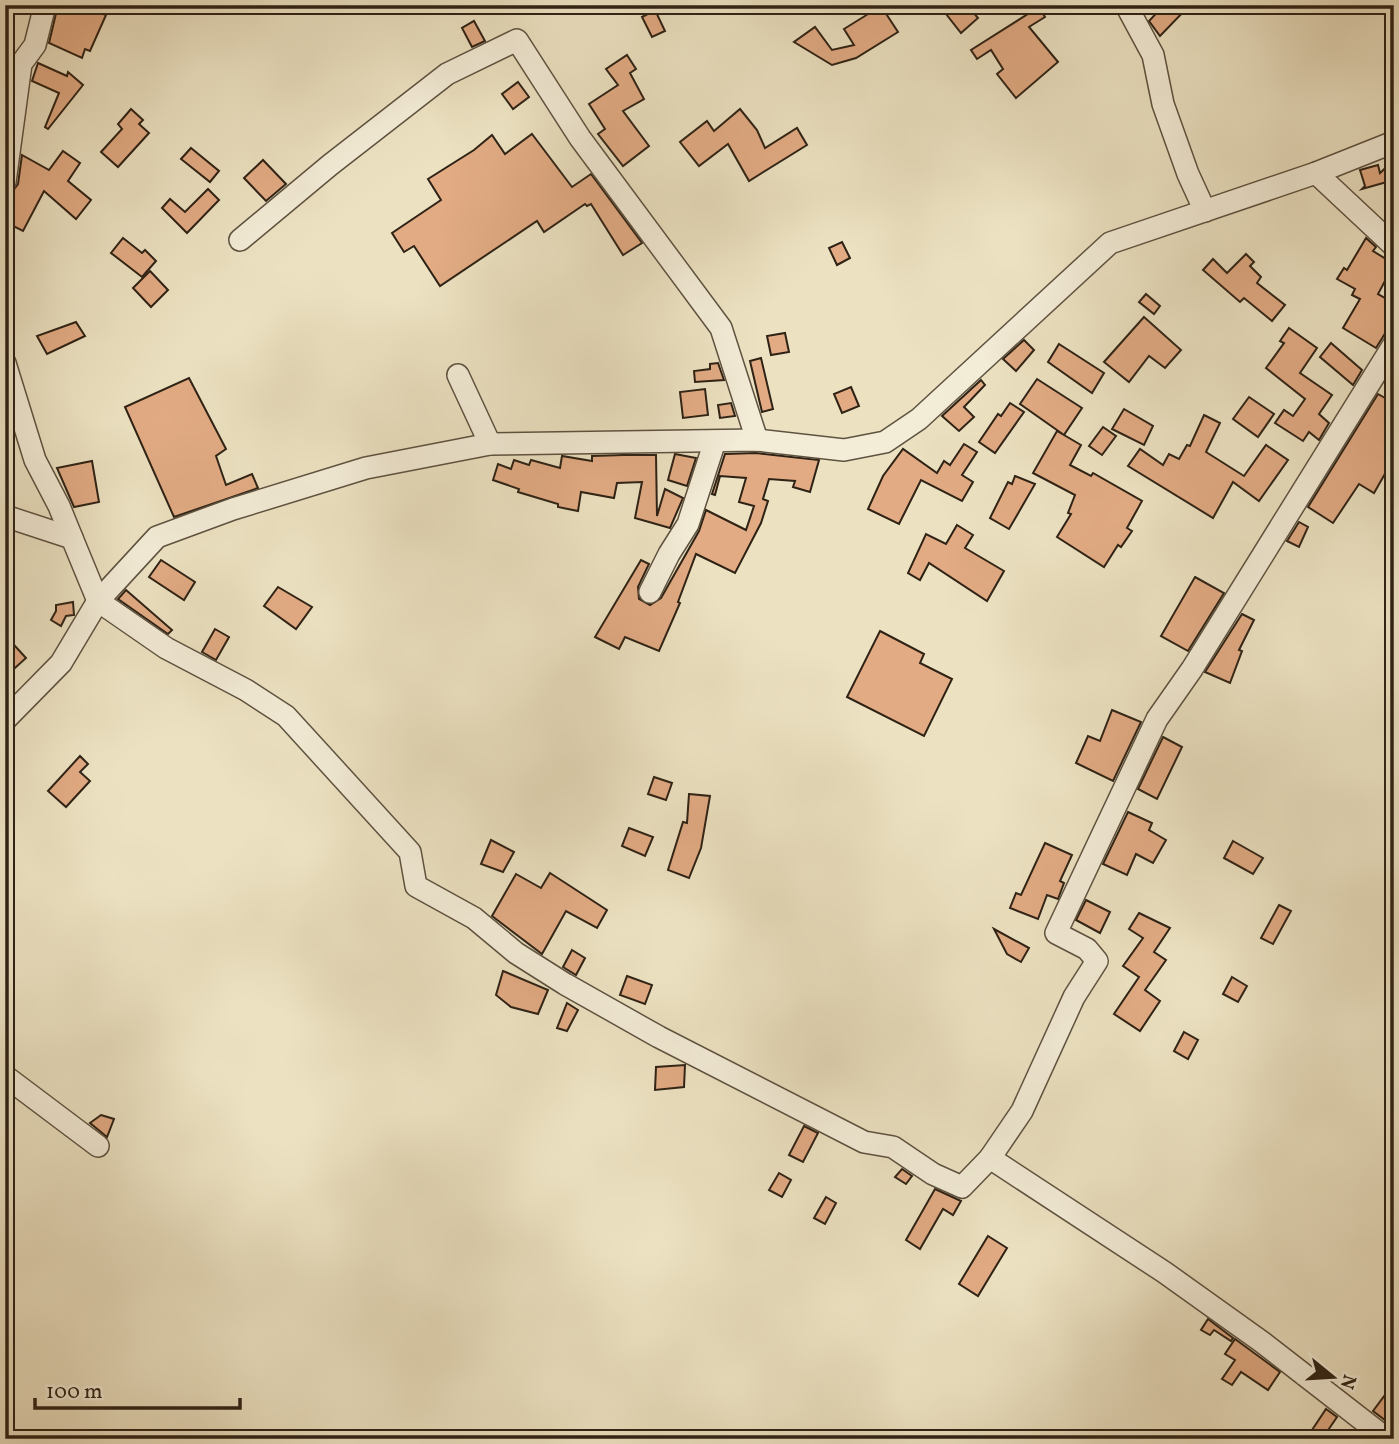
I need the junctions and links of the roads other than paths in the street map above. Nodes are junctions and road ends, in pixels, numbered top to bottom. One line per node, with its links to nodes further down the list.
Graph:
1 (45, 5): 3 (street)
2 (1126, 5): 7 (street)
3 (10, 102): 6 (street)
4 (1394, 142): 5 (street)
5 (1316, 173): 7 (street); 9 (street)
6 (5, 182)
7 (1205, 211): 13 (street)
8 (240, 240): 13 (street)
9 (1394, 246)
10 (1394, 344): 23 (street)
11 (5, 363): 17 (street)
12 (458, 375): 15 (street)
13 (757, 440): 14 (street)
14 (715, 441): 15 (street); 18 (street)
15 (490, 444): 19 (street)
16 (5, 516): 17 (street)
17 (72, 538): 19 (street)
18 (650, 592)
19 (98, 601): 20 (street); 23 (street)
20 (5, 720)
21 (5, 1076): 22 (street)
22 (98, 1146)
23 (990, 1158): 24 (street)
24 (1387, 1439)

